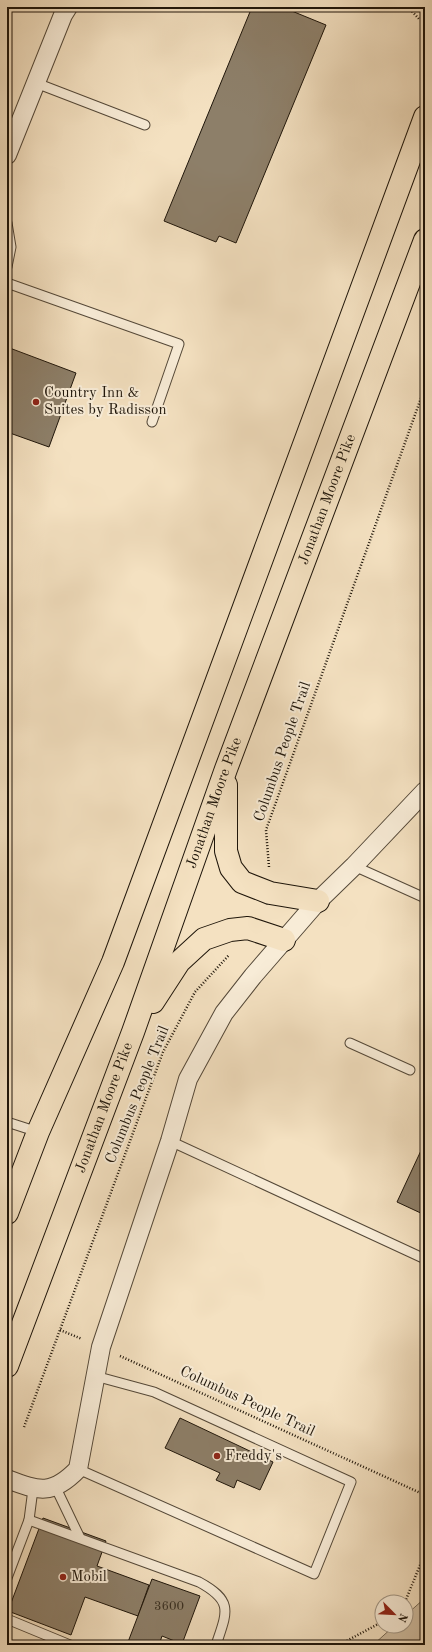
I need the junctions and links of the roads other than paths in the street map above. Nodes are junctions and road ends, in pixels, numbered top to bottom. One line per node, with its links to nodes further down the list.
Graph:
1 (63, 10): 2 (street)
2 (36, 83): 4 (lane); 5 (street)
3 (425, 118): 21 (highway)
4 (145, 125)
5 (7, 154)
6 (7, 223): 8 (lane)
7 (425, 240): 11 (highway, Jonathan Moore Pike)
8 (7, 267)
9 (7, 283): 10 (lane)
10 (152, 422)
11 (226, 769): 15 (highway); 17 (highway, Jonathan Moore Pike)
12 (425, 791): 13 (street)
13 (354, 866): 14 (lane); 15 (street)
14 (425, 898)
15 (318, 900): 16 (street)
16 (284, 940): 17 (highway); 22 (street)
17 (133, 1032): 25 (highway, Jonathan Moore Pike)
18 (350, 1043): 19 (lane)
19 (410, 1070)
20 (7, 1122): 21 (lane)
21 (38, 1132): 23 (highway)
22 (170, 1141): 24 (lane); 26 (street)
23 (7, 1213)
24 (425, 1259)
25 (7, 1366)
26 (95, 1376): 27 (street); 27 (lane)
27 (78, 1469): 29 (street)
28 (7, 1479): 30 (street)
29 (55, 1486): 30 (street); 32 (lane)
30 (33, 1489): 31 (lane)
31 (29, 1520): 32 (lane); 33 (lane)
32 (80, 1538): 36 (lane)
33 (7, 1578)
34 (7, 1619): 35 (lane)
35 (70, 1645)
36 (216, 1645)

